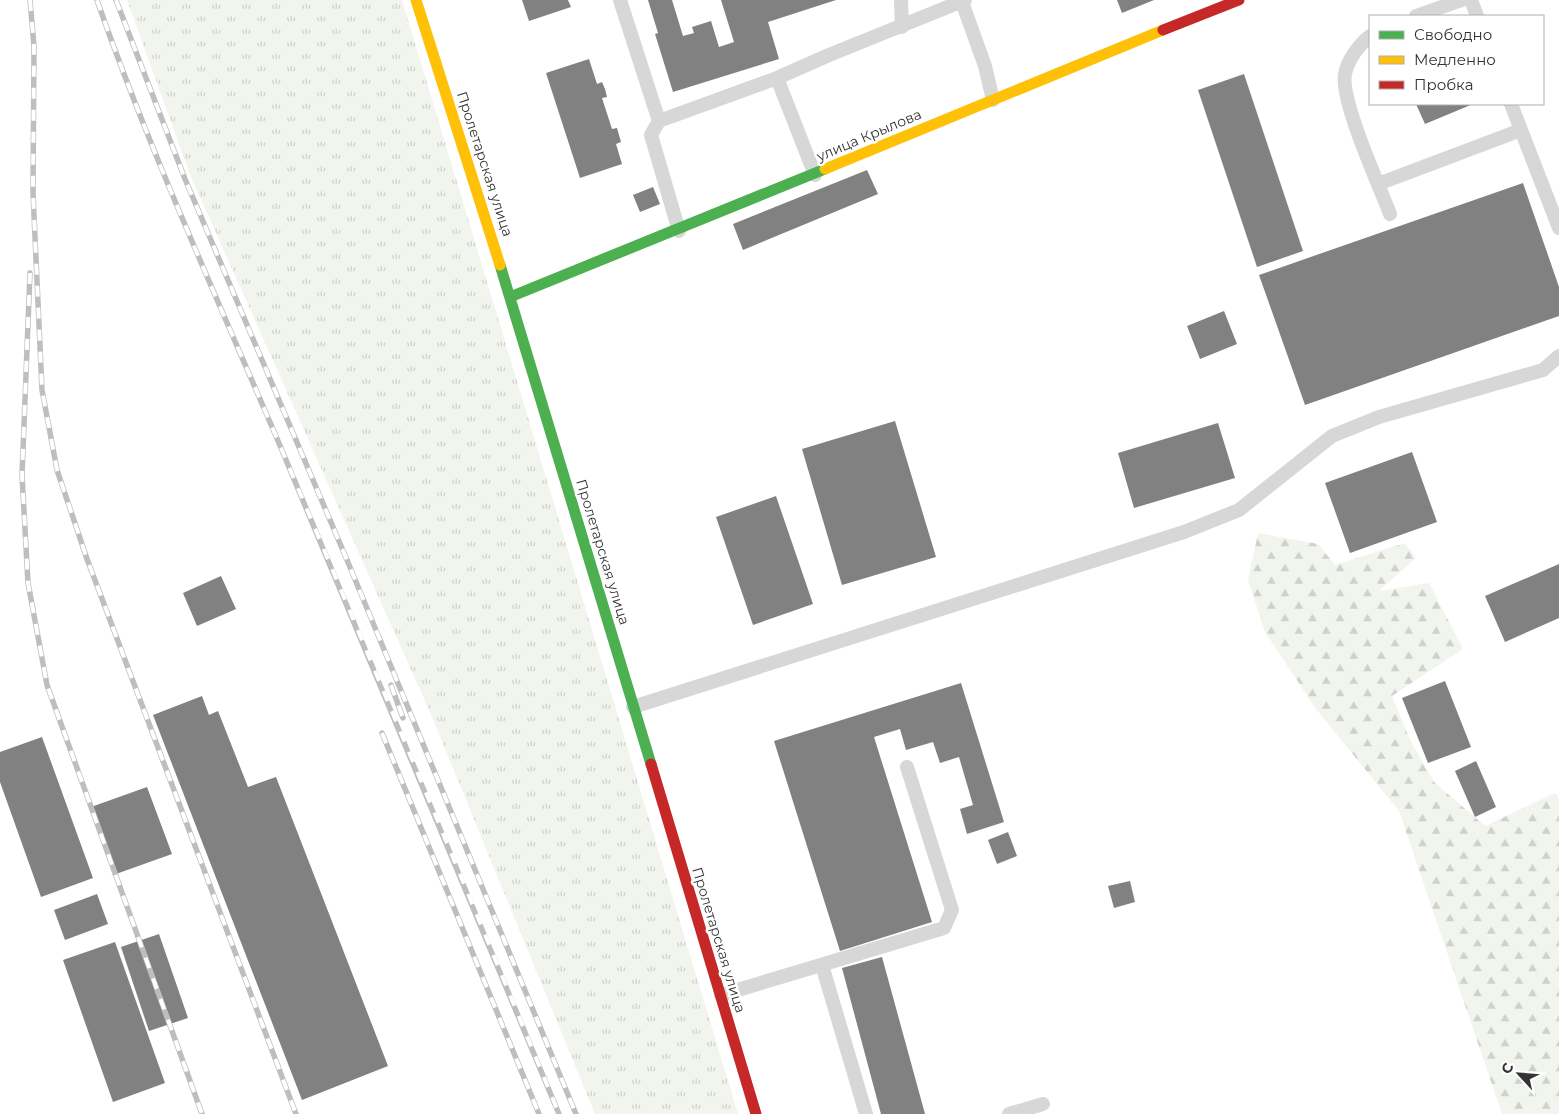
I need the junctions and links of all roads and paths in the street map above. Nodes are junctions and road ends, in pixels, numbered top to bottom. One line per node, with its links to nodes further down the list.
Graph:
1 (416, 0): 22 (street, Пролетарская улица)
2 (620, 0): 15 (lane)
3 (901, 0): 10 (lane)
4 (1240, 0): 13 (street, улица Крылова)
5 (1462, 0): 8 (lane)
6 (1471, 0): 9 (lane)
7 (964, 1): 10 (lane); 13 (lane)
8 (1419, 15)
9 (1477, 15)
10 (902, 27): 12 (lane)
11 (1369, 37): 18 (lane)
12 (777, 78): 15 (lane); 17 (lane)
13 (993, 100): 17 (street, улица Крылова)
14 (1511, 105): 16 (lane)
15 (659, 121): 21 (lane)
16 (1521, 130): 18 (lane); 20 (lane)
17 (815, 174): 21 (street, улица Крылова)
18 (1378, 184): 19 (lane)
19 (1390, 214)
20 (1559, 228)
21 (679, 231): 22 (street, улица Крылова)
22 (510, 297): 24 (street, Пролетарская улица)
23 (1559, 356): 24 (lane)
24 (633, 708): 27 (street, Пролетарская улица)
25 (907, 767): 26 (lane)
26 (822, 965): 27 (lane); 30 (lane)
27 (721, 995): 29 (street, Пролетарская улица)
28 (1043, 1104): 31 (lane)
29 (756, 1114)
30 (866, 1114)
31 (1009, 1114)

